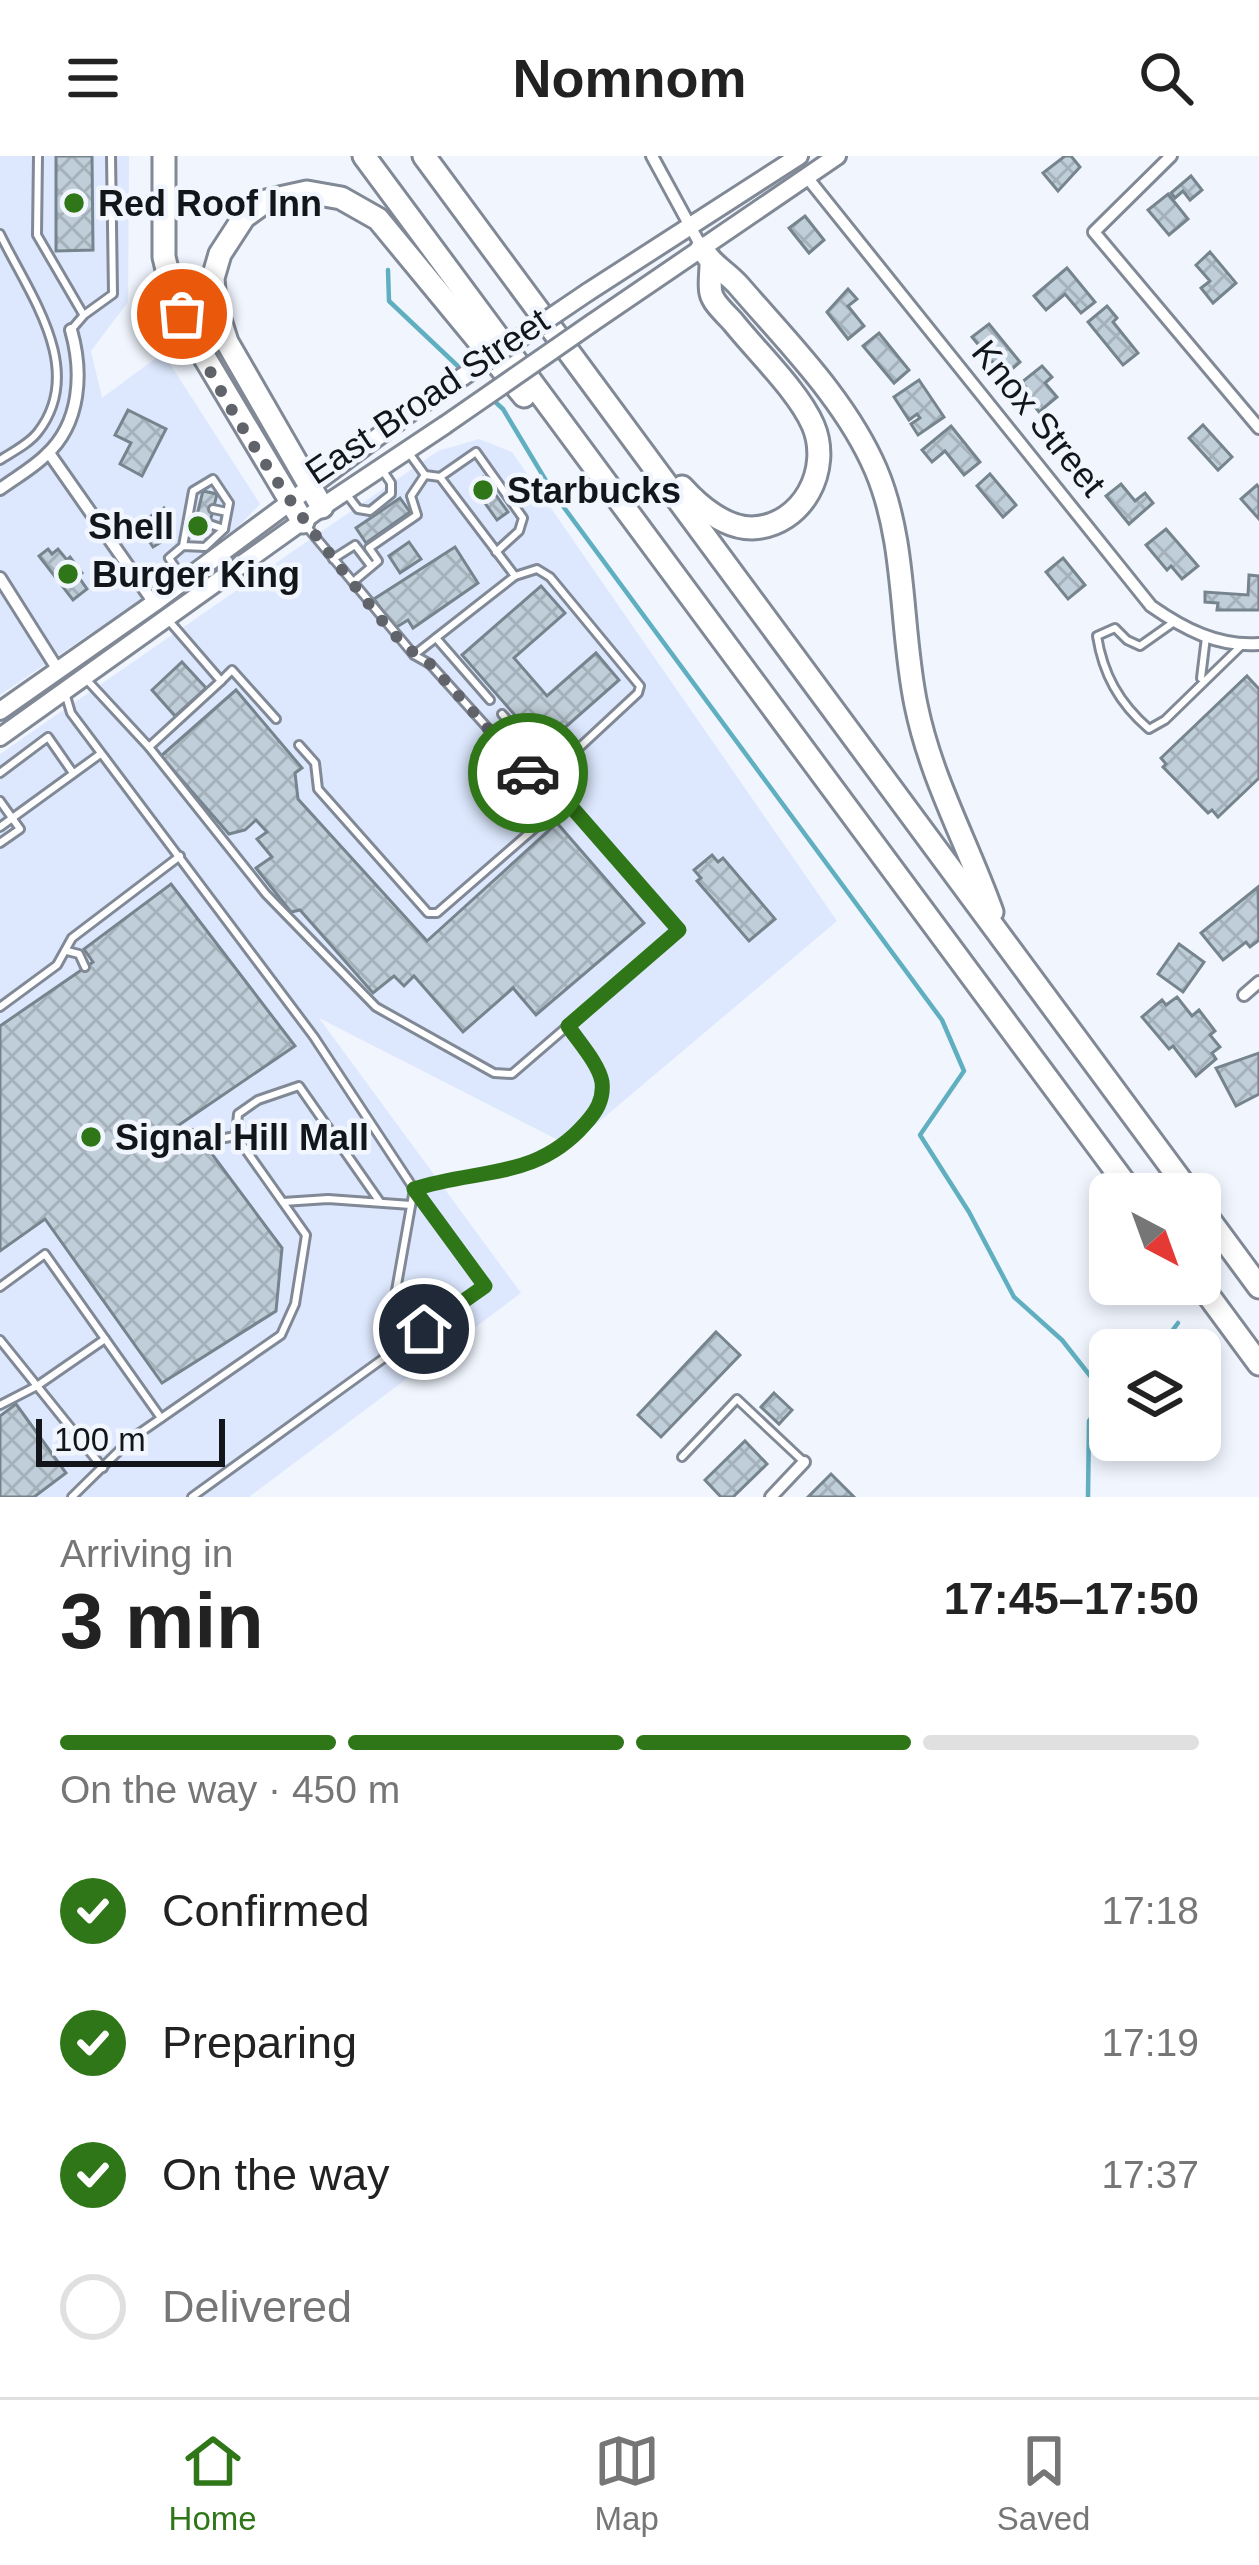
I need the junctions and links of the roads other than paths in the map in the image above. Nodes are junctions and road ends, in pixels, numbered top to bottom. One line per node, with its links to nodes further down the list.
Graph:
1 (38, 156): 15 (lane)
2 (111, 156): 15 (lane)
3 (164, 156): 30 (highway)
4 (364, 156): 41 (highway)
5 (424, 156): 14 (highway)
6 (652, 156): 11 (street)
7 (800, 156): 11 (main road, East Broad Street)
8 (837, 156): 10 (main road, East Broad Street)
9 (1171, 156): 17 (street)
10 (806, 176): 13 (main road, East Broad Street); 44 (street, Knox Street)
11 (688, 226): 13 (street); 27 (main road, East Broad Street, bridge)
12 (0, 234): 18 (lane)
13 (706, 256): 14 (highway); 19 (main road, East Broad Street, bridge); 73 (highway)
14 (512, 275): 73 (highway)
15 (84, 315): 16 (lane)
16 (71, 330): 20 (street)
17 (1259, 428)
18 (38, 434): 20 (lane); 21 (lane)
19 (407, 450): 22 (main road, East Broad Street); 23 (lane)
20 (51, 451): 25 (street); 42 (street)
21 (0, 460)
22 (381, 468): 26 (main road, East Broad Street); 26 (lane)
23 (424, 475): 24 (lane); 36 (lane)
24 (440, 477): 34 (lane); 34 (lane)
25 (0, 489)
26 (345, 492): 27 (main road, East Broad Street)
27 (316, 498): 30 (main road, East Broad Street); 41 (highway)
28 (213, 509): 29 (lane)
29 (227, 512): 32 (lane); 33 (lane)
30 (296, 513): 35 (lane); 39 (main road, East Broad Street); 43 (main road, East Broad Street)
31 (209, 524): 32 (lane)
32 (224, 529): 33 (lane)
33 (183, 546): 39 (lane)
34 (496, 552): 37 (lane)
35 (333, 559): 36 (lane); 40 (lane)
36 (371, 566): 40 (lane)
37 (515, 576): 46 (lane); 63 (lane)
38 (0, 578): 50 (street)
39 (184, 581): 42 (main road, East Broad Street)
40 (352, 582): 49 (lane)
41 (686, 590): 82 (highway)
42 (154, 603): 50 (main road, East Broad Street)
43 (168, 619): 51 (main road, East Broad Street); 52 (lane)
44 (1174, 622): 45 (street, Knox Street); 53 (lane)
45 (1206, 637): 47 (street, Knox Street); 53 (lane)
46 (436, 638): 49 (lane); 55 (lane)
47 (1243, 644): 48 (street, Knox Street); 53 (lane)
48 (1259, 644)
49 (414, 655): 66 (lane)
50 (58, 670): 54 (main road); 56 (main road, East Broad Street)
51 (85, 678): 54 (main road, East Broad Street); 61 (lane)
52 (221, 681): 58 (lane); 61 (lane)
53 (1201, 681)
54 (65, 692): 59 (main road, East Broad Street); 62 (lane)
55 (490, 700)
56 (0, 711)
57 (502, 714): 63 (lane)
58 (276, 719)
59 (0, 737)
60 (299, 745): 68 (lane)
61 (149, 747): 79 (lane)
62 (100, 754): 65 (lane); 72 (lane)
63 (553, 772): 66 (lane)
64 (0, 773): 65 (lane)
65 (73, 773): 69 (lane)
66 (539, 785): 68 (lane)
67 (0, 801): 69 (lane)
68 (566, 801): 79 (lane)
69 (11, 818): 70 (lane); 71 (lane)
70 (0, 826)
71 (0, 843)
72 (180, 856): 74 (lane); 84 (lane)
73 (1000, 935): 83 (highway)
74 (67, 951): 75 (lane); 78 (lane)
75 (85, 967)
76 (1259, 982): 77 (street)
77 (1244, 995)
78 (0, 1006)
79 (568, 1026): 84 (lane)
80 (190, 1134): 81 (lane)
81 (236, 1136): 85 (lane); 86 (lane)
82 (1116, 1173)
83 (1176, 1173)
84 (414, 1189): 87 (lane); 96 (lane)
85 (283, 1202): 86 (lane); 92 (lane)
86 (380, 1202): 87 (lane)
87 (411, 1204): 96 (lane)
88 (1221, 1235): 90 (highway)
89 (0, 1287): 93 (lane)
90 (1259, 1287)
91 (1215, 1305): 97 (highway)
92 (281, 1334): 95 (lane); 100 (lane)
93 (105, 1339): 98 (lane); 100 (lane)
94 (0, 1340): 98 (lane)
95 (293, 1340)
96 (384, 1358): 105 (lane)
97 (1259, 1364)
98 (37, 1386): 99 (lane); 103 (lane)
99 (0, 1406)
100 (160, 1418): 103 (lane)
101 (682, 1457): 102 (lane)
102 (804, 1462): 106 (street)
103 (103, 1468): 104 (lane)
104 (72, 1497)
105 (192, 1497)
106 (771, 1497)

